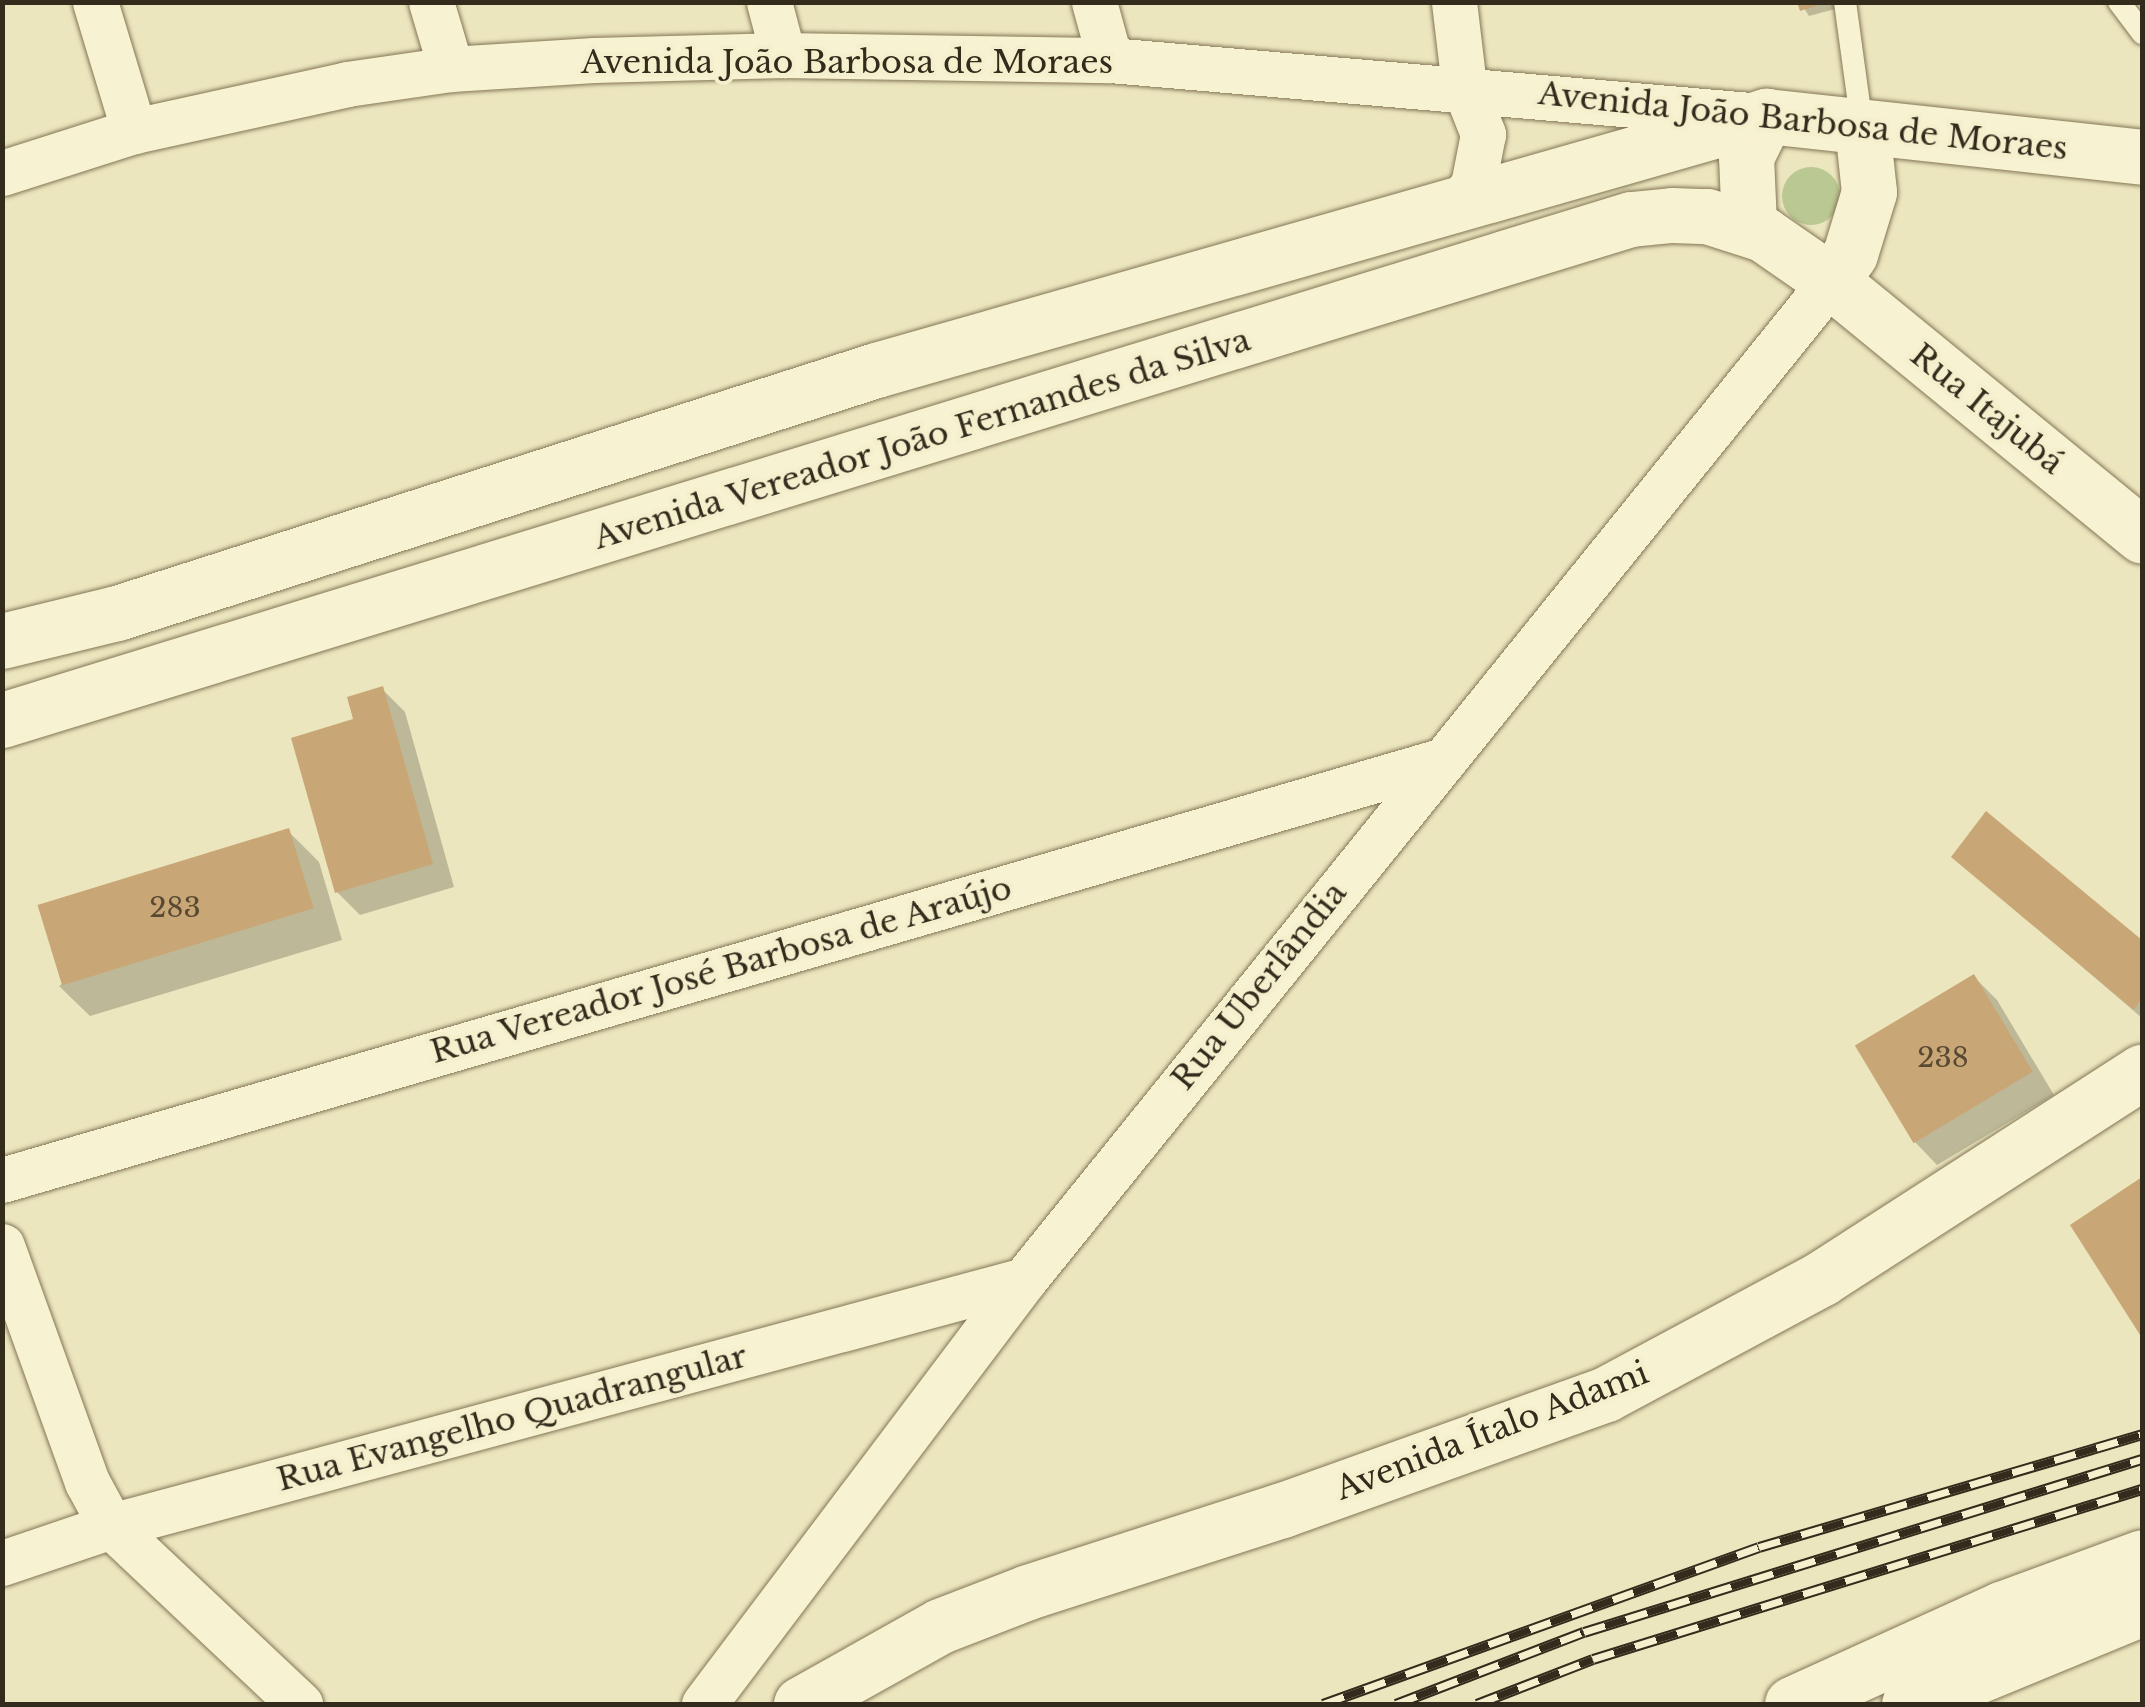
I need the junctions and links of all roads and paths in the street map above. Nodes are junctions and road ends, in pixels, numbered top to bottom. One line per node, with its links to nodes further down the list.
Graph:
1 (95, 2): 15 (street)
2 (431, 2): 11 (street)
3 (769, 2): 9 (street)
4 (1094, 2): 10 (street)
5 (1454, 2): 12 (street)
6 (1846, 2): 14 (lane)
7 (2119, 2): 8 (lane)
8 (2142, 33)
9 (783, 55): 10 (street, Avenida João Barbosa de Moraes); 11 (street, Avenida João Barbosa de Moraes)
10 (1110, 60): 12 (street, Avenida João Barbosa de Moraes)
11 (450, 69): 15 (street, Avenida João Barbosa de Moraes)
12 (1464, 86): 13 (street, Avenida João Barbosa de Moraes); 18 (street)
13 (1766, 116): 14 (main road, Avenida João Barbosa de Moraes); 18 (main road); 19 (main road)
14 (1862, 126): 16 (main road, Avenida João Barbosa de Moraes); 20 (main road)
15 (134, 131): 17 (street, Avenida João Barbosa de Moraes)
16 (2142, 157)
17 (2, 172)
18 (1456, 205): 21 (main road)
19 (1749, 225): 20 (main road, Avenida Vereador João Fernandes da Silva); 22 (main road, Avenida Vereador João Fernandes da Silva)
20 (1831, 281): 23 (main road, Rua Itajubá); 26 (street, Rua Uberlândia)
21 (694, 430): 22 (main road); 24 (main road)
22 (708, 506): 25 (main road, Avenida Vereador João Fernandes da Silva)
23 (2142, 536)
24 (2, 641)
25 (2, 720)
26 (1440, 761): 28 (street, Rua Vereador José Barbosa de Araújo); 30 (street, Rua Uberlândia)
27 (2142, 1072): 37 (main road, Avenida Ítalo Adami)
28 (2, 1180)
29 (2, 1246): 31 (street)
30 (1024, 1280): 31 (street, Rua Evangelho Quadrangular); 36 (street, Rua Uberlândia)
31 (111, 1526): 33 (street, Rua Evangelho Quadrangular); 35 (street)
32 (2142, 1557): 38 (main road)
33 (2, 1563)
34 (2142, 1608): 39 (main road)
35 (300, 1704)
36 (704, 1704)
37 (802, 1704)
38 (1792, 1704)
39 (1909, 1704)

